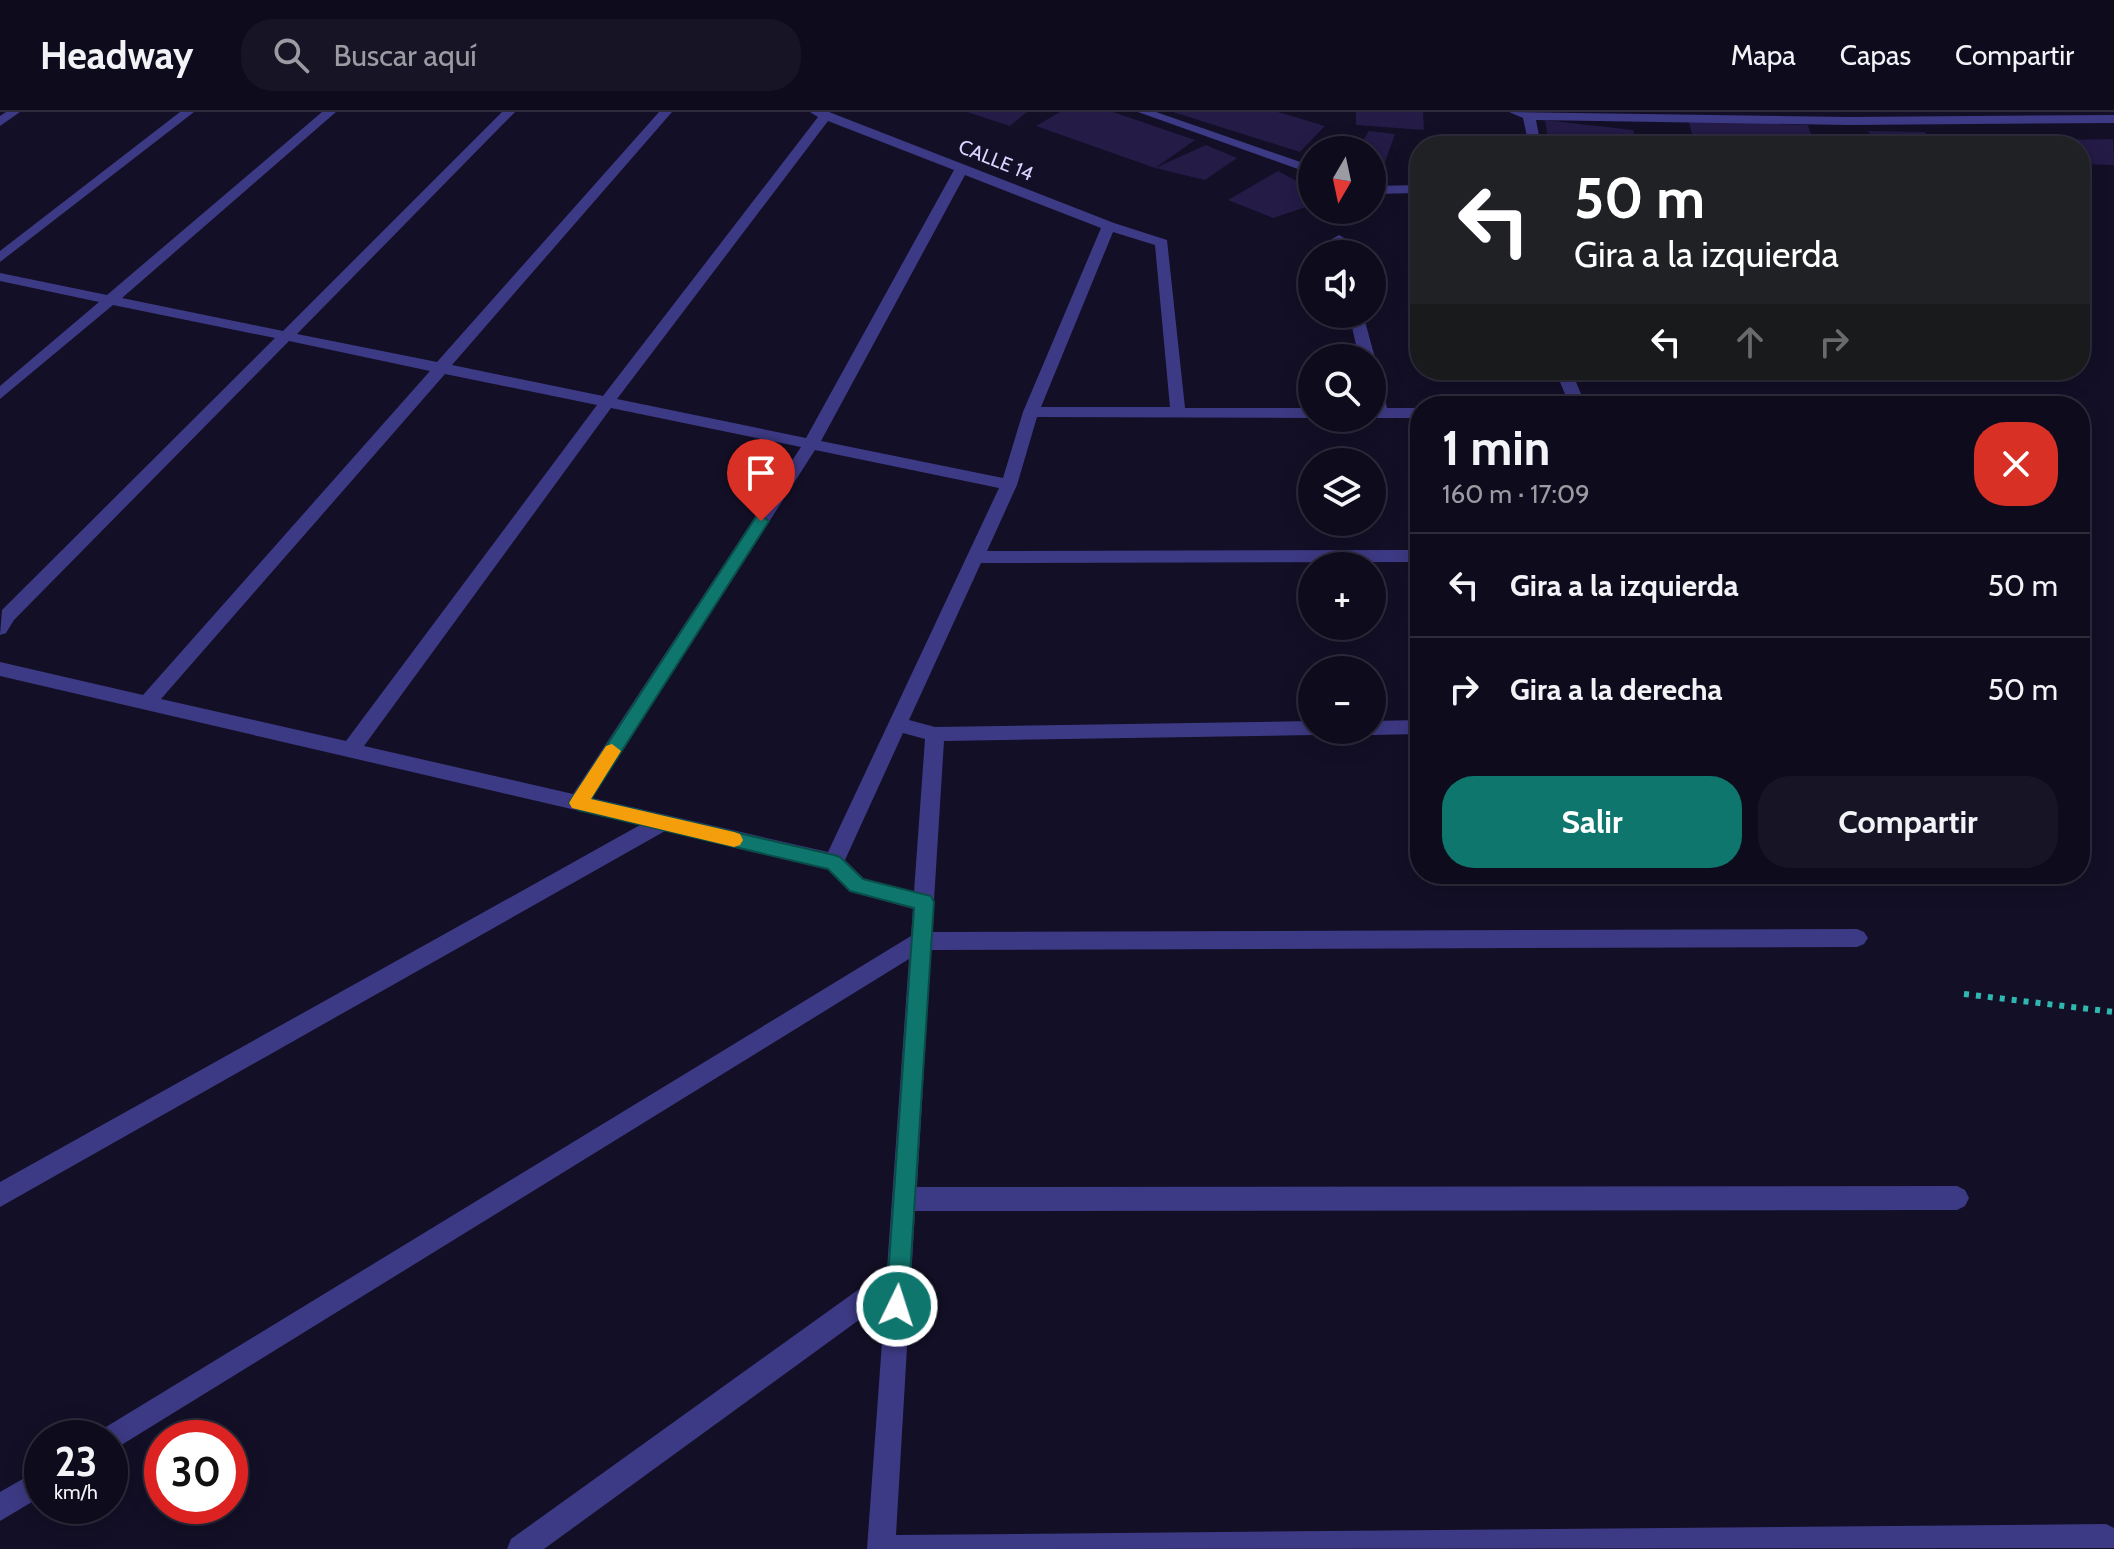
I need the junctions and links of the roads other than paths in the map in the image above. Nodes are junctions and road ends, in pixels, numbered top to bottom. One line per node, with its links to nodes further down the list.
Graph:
1 (14, 112): 11 (street)
2 (188, 112): 18 (street)
3 (330, 112): 20 (street)
4 (509, 112): 21 (street)
5 (666, 112): 22 (street)
6 (1144, 112): 13 (street)
7 (1515, 112): 9 (street)
8 (821, 113): 14 (street, CALLE 14); 24 (street)
9 (1529, 116): 10 (street); 12 (street)
10 (2114, 119)
11 (0, 122)
12 (1533, 136)
13 (1298, 165)
14 (962, 168): 17 (street, CALLE 14); 30 (street)
15 (1410, 189): 16 (street)
16 (1386, 190)
17 (1109, 226): 25 (street); 26 (street, CALLE 14)
18 (0, 258)
19 (0, 277): 20 (street)
20 (111, 300): 21 (street); 23 (street)
21 (287, 337): 22 (street); 34 (street)
22 (440, 368): 24 (street); 36 (street)
23 (0, 394)
24 (607, 402): 30 (street); 42 (street)
25 (1031, 412): 26 (street); 31 (street)
26 (1178, 413): 27 (street)
27 (1298, 413)
28 (1386, 413): 29 (street)
29 (1410, 413)
30 (811, 444): 31 (street); 43 (street)
31 (1009, 485): 33 (street)
32 (1410, 556): 33 (street)
33 (977, 557): 37 (street)
34 (3, 621)
35 (0, 669): 36 (street)
36 (146, 704): 42 (street)
37 (899, 725): 41 (street); 45 (street)
38 (1410, 727): 40 (street)
39 (1298, 728): 41 (street)
40 (1386, 728)
41 (935, 734): 46 (street)
42 (350, 750): 43 (street)
43 (578, 803): 44 (street)
44 (662, 823): 45 (street); 49 (street)
45 (834, 862): 46 (street)
46 (924, 902): 48 (street)
47 (1857, 938): 48 (street)
48 (921, 941): 51 (street); 53 (street)
49 (0, 1195)
50 (1957, 1198): 51 (street)
51 (903, 1199): 52 (street)
52 (899, 1276): 57 (street); 58 (street)
53 (128, 1428)
54 (24, 1492): 55 (street)
55 (0, 1507)
56 (2106, 1538): 58 (street)
57 (521, 1549)
58 (881, 1549)

